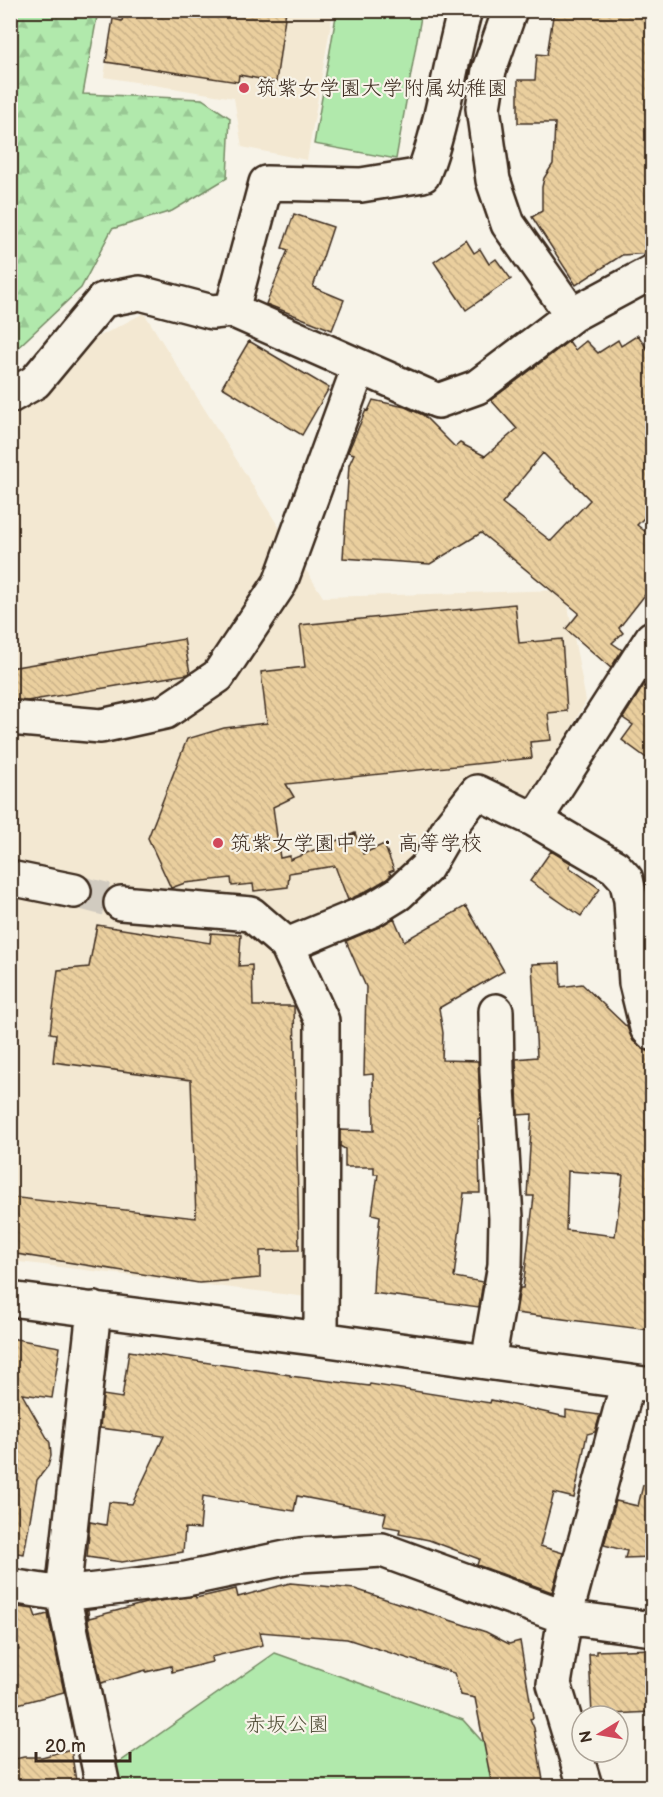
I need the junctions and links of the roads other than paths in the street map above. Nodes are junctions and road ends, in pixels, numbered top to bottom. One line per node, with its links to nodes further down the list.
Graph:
1 (465, 10): 4 (street)
2 (510, 10): 5 (street)
3 (652, 273): 5 (street)
4 (232, 310): 6 (street); 7 (street)
5 (572, 315): 6 (street)
6 (358, 367): 9 (street)
7 (10, 396)
8 (652, 638): 10 (street)
9 (10, 718)
10 (535, 820): 14 (street); 16 (street)
11 (10, 878): 12 (street)
12 (74, 891)
13 (121, 903): 14 (street)
14 (287, 945): 19 (street)
15 (496, 1011): 20 (street)
16 (652, 1033)
17 (10, 1299): 18 (street)
18 (94, 1309): 19 (street); 23 (street)
19 (321, 1339): 20 (street)
20 (488, 1362): 21 (street)
21 (640, 1384): 24 (street)
22 (10, 1586): 23 (street)
23 (63, 1594): 24 (street); 26 (street)
24 (565, 1617): 25 (street); 27 (street)
25 (652, 1629)
26 (103, 1786)
27 (585, 1786)

